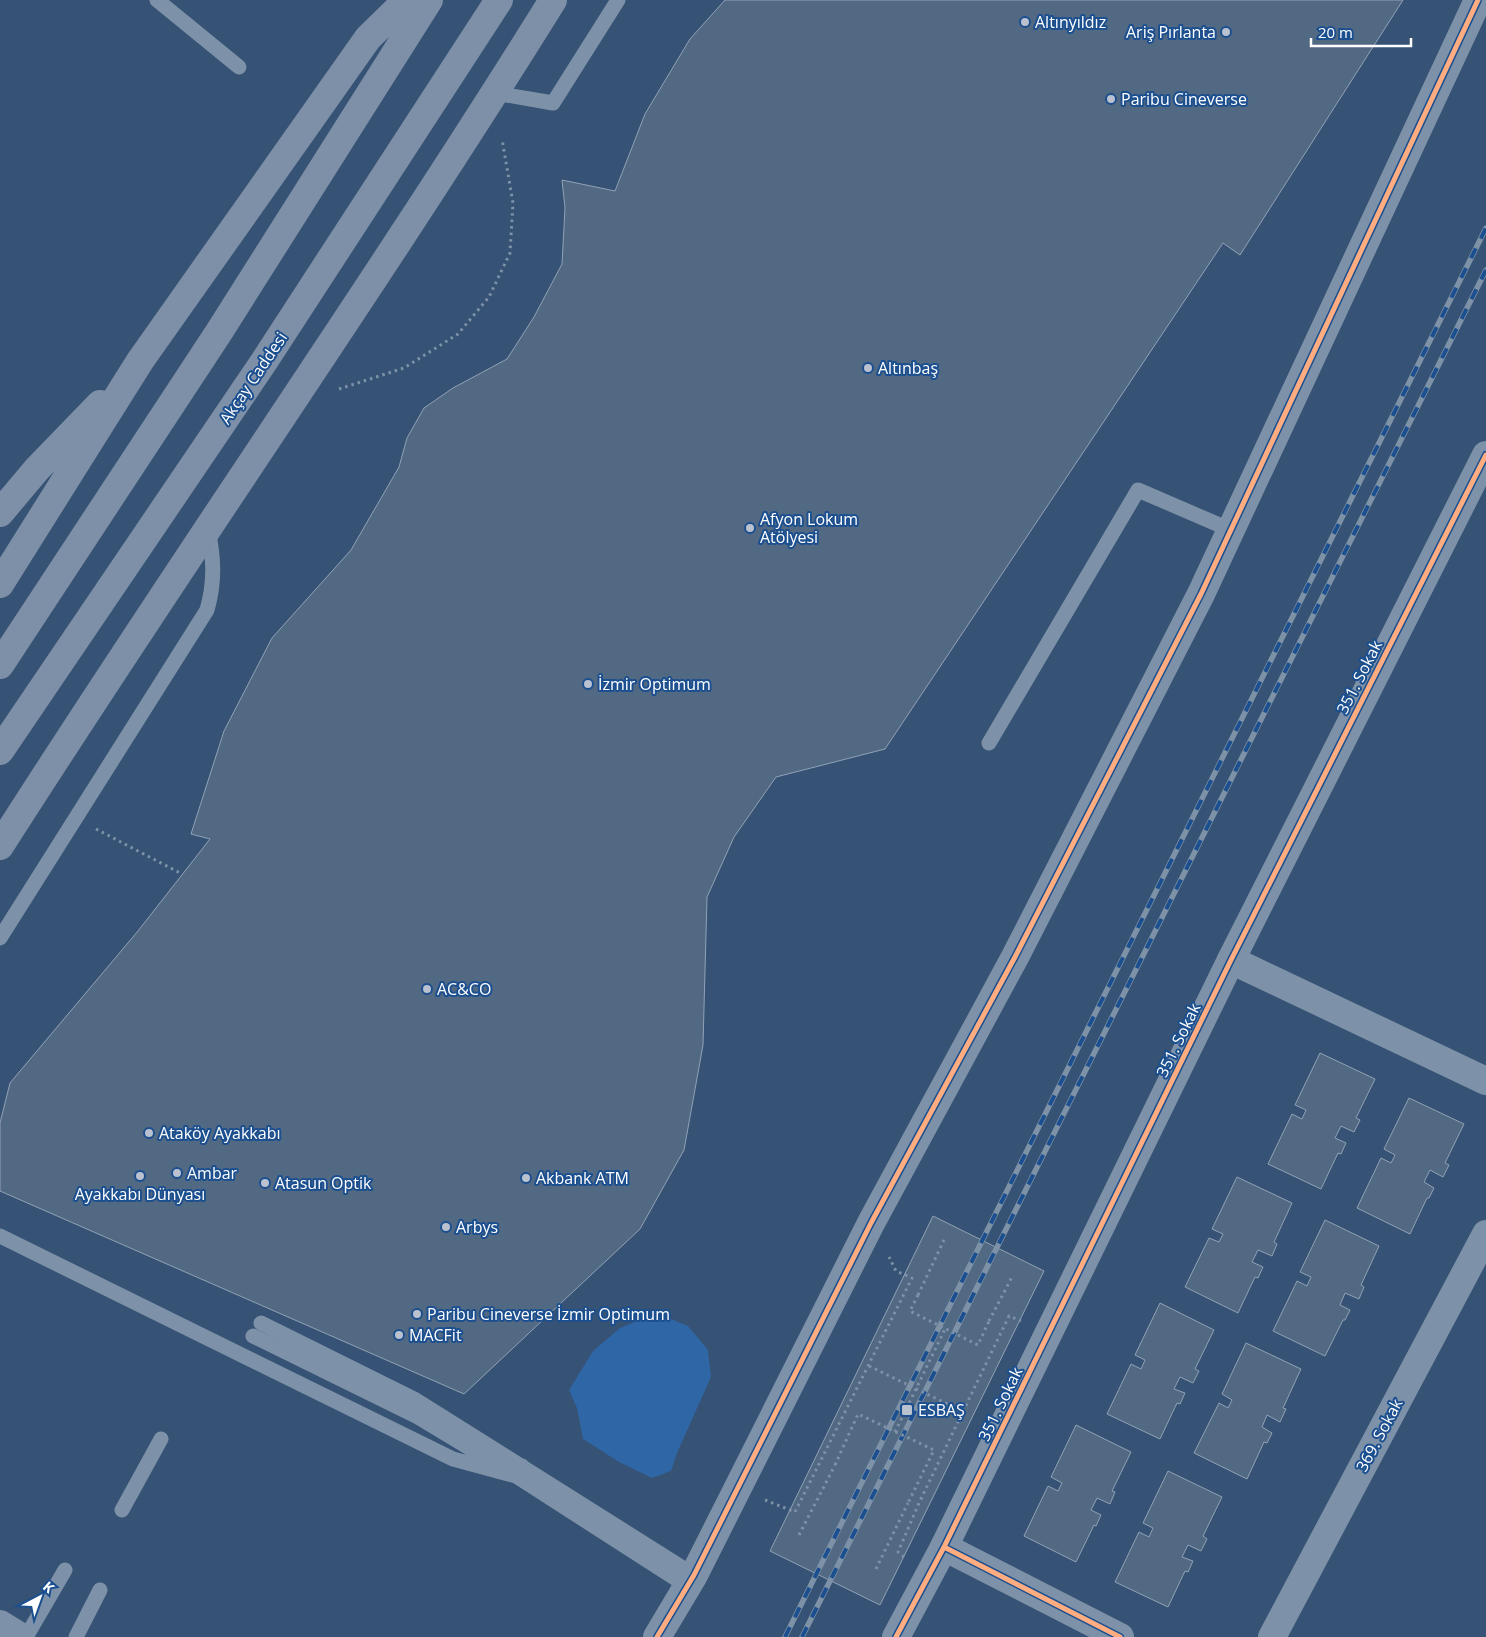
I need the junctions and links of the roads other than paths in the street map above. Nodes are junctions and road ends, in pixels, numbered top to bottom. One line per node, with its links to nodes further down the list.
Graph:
1 (157, 0): 8 (lane)
2 (407, 0): 10 (highway)
3 (429, 0): 16 (highway)
4 (499, 0): 18 (highway, Akçay Caddesi)
5 (553, 0): 9 (highway)
6 (618, 0): 9 (lane)
7 (1475, 1): 14 (street)
8 (239, 67)
9 (495, 93): 13 (highway)
10 (140, 361): 12 (highway); 15 (highway)
11 (1486, 455): 21 (street, 351. Sokak)
12 (0, 513)
13 (208, 530): 19 (highway); 20 (lane)
14 (1231, 530): 17 (lane); 32 (street)
15 (0, 584)
16 (0, 665)
17 (989, 743)
18 (0, 751)
19 (0, 846)
20 (0, 938)
21 (1231, 960): 22 (street); 30 (street, 351. Sokak)
22 (1486, 1081)
23 (1486, 1234): 41 (street, 369. Sokak)
24 (0, 1236): 28 (lane)
25 (262, 1323): 28 (lane)
26 (253, 1336): 28 (lane)
27 (161, 1439): 29 (lane)
28 (519, 1471): 32 (lane)
29 (122, 1510)
30 (944, 1547): 39 (street, 351. Sokak); 40 (street)
31 (65, 1570): 37 (lane)
32 (691, 1580): 35 (street)
33 (100, 1590): 38 (lane)
34 (0, 1624): 36 (street)
35 (664, 1630)
36 (21, 1637)
37 (26, 1637)
38 (76, 1637)
39 (896, 1637)
40 (1120, 1637)
41 (1272, 1637)

